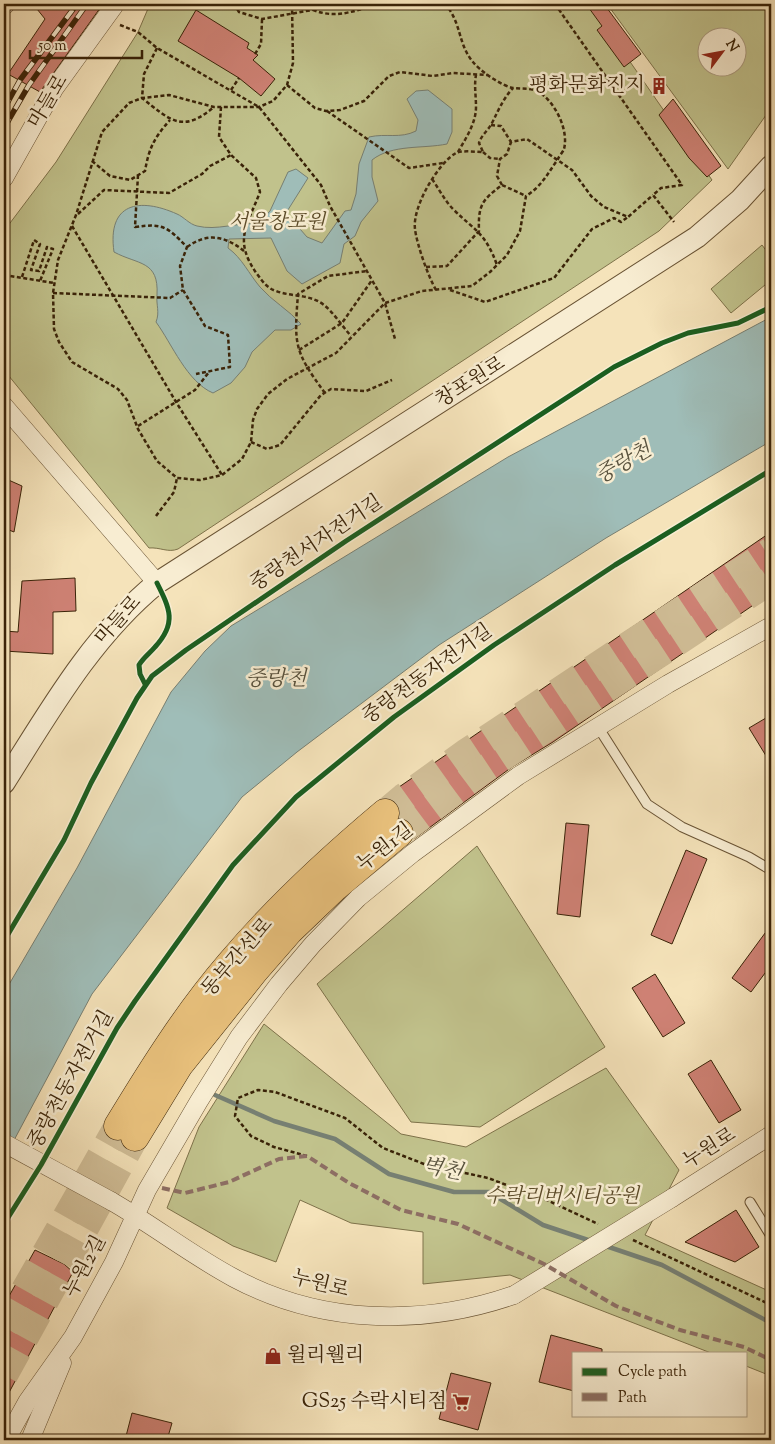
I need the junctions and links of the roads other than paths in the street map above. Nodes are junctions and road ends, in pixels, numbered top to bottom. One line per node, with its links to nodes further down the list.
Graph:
1 (111, 9): 3 (street, 마들로)
2 (771, 166): 5 (street, 창포원로)
3 (4, 178)
4 (4, 406): 5 (street, 마들로)
5 (157, 583): 8 (street, 마들로)
6 (771, 626): 7 (street, 누원1길)
7 (598, 727): 10 (lane); 15 (street, 누원1길)
8 (4, 783)
9 (392, 823): 11 (highway, 동부간선로)
10 (771, 870)
11 (126, 1132)
12 (771, 1135): 15 (street, 누원로, bridge)
13 (4, 1143): 15 (street, 누원로, bridge)
14 (750, 1202): 16 (lane)
15 (135, 1215): 17 (street, 누원2길)
16 (771, 1236)
17 (72, 1337): 18 (street, 누원2길); 19 (street, 누원2길)
18 (6, 1440)
19 (30, 1440)

